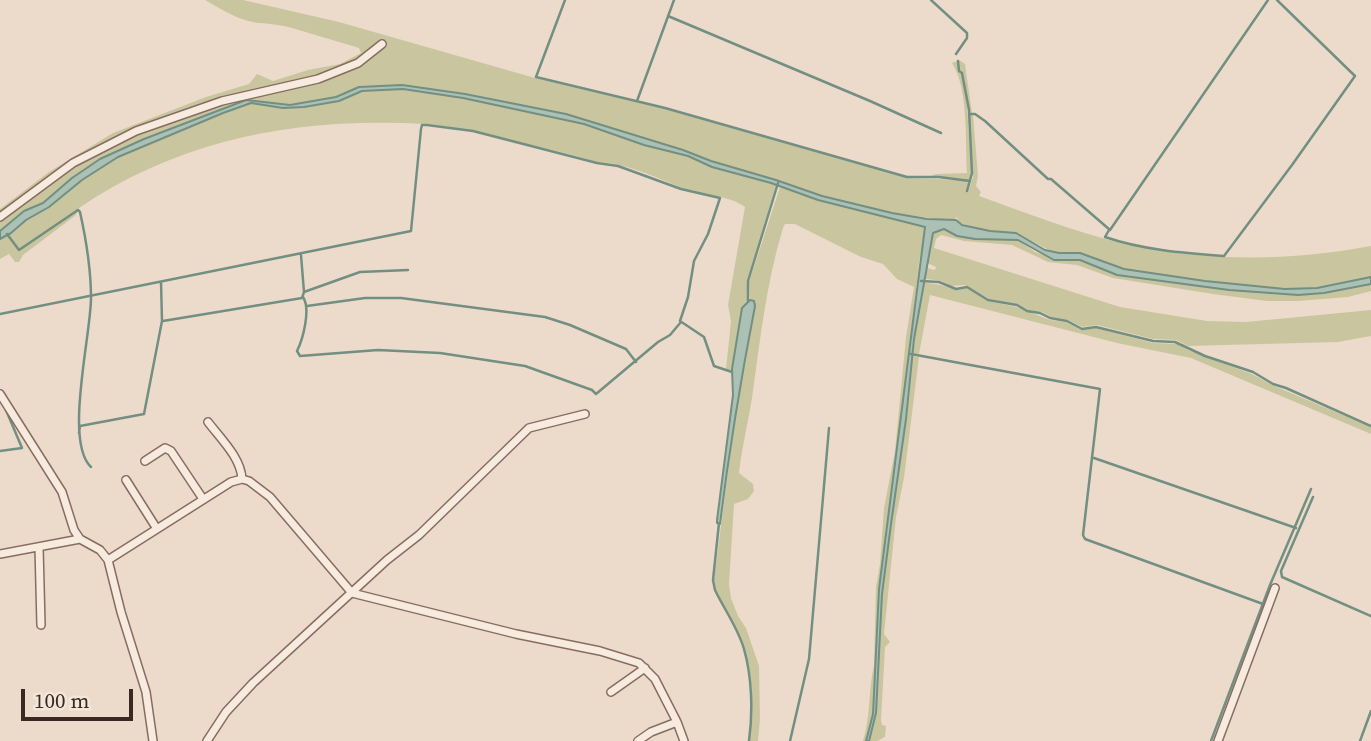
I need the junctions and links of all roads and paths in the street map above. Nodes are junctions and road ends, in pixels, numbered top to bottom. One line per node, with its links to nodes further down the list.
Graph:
1 (382, 44): 2 (street)
2 (0, 217)
3 (0, 394): 11 (street)
4 (585, 414): 16 (street)
5 (208, 422): 8 (street)
6 (145, 461): 9 (street)
7 (126, 480): 10 (street)
8 (242, 480): 9 (street); 16 (street)
9 (203, 499): 10 (street)
10 (156, 529): 14 (street)
11 (80, 539): 12 (street); 14 (street)
12 (39, 547): 13 (street); 17 (street)
13 (0, 554)
14 (108, 560): 21 (street)
15 (1275, 588): 25 (street)
16 (352, 593): 18 (street); 22 (street)
17 (41, 625)
18 (645, 668): 19 (street); 20 (street)
19 (611, 692)
20 (677, 722): 23 (street); 24 (street)
21 (153, 741)
22 (207, 741)
23 (638, 741)
24 (684, 741)
25 (1218, 741)

